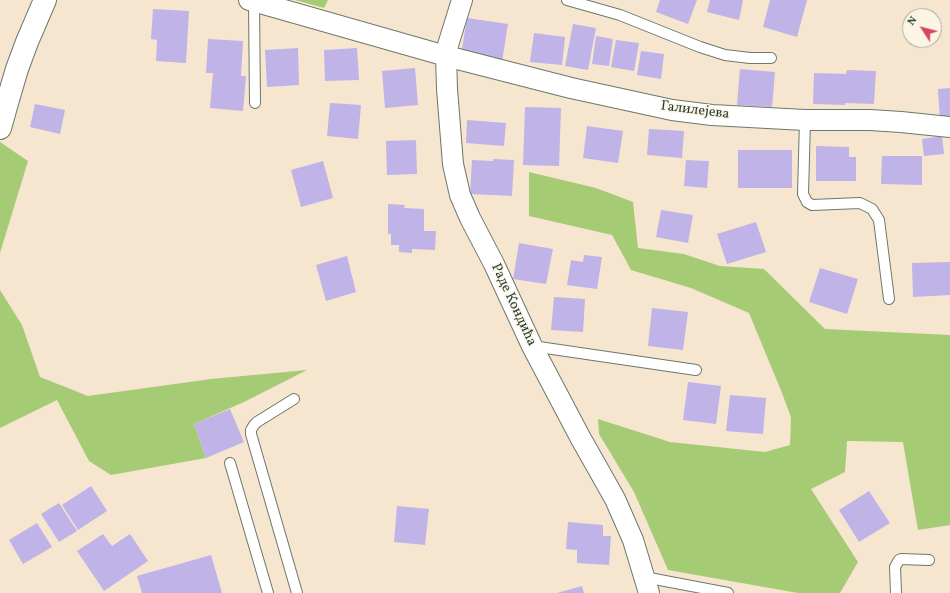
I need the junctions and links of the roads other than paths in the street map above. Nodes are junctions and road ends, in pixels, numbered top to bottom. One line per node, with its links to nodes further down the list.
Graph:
1 (45, 0): 7 (street)
2 (462, 0): 5 (street, Раде Кондића)
3 (567, 0): 6 (lane)
4 (252, 1): 5 (street, Галилејева); 8 (lane)
5 (446, 56): 9 (street, Галилејева); 13 (street, Раде Кондића)
6 (771, 58)
7 (3, 101): 11 (street)
8 (254, 103)
9 (805, 120): 10 (street, Галилејева); 12 (lane)
10 (950, 127)
11 (0, 128)
12 (889, 299)
13 (532, 346): 14 (lane); 18 (street, Раде Кондића)
14 (696, 370)
15 (294, 399): 20 (lane)
16 (230, 463): 19 (lane)
17 (929, 560): 22 (lane)
18 (647, 585): 21 (lane)
19 (268, 593)
20 (297, 593)
21 (728, 593)
22 (896, 593)

